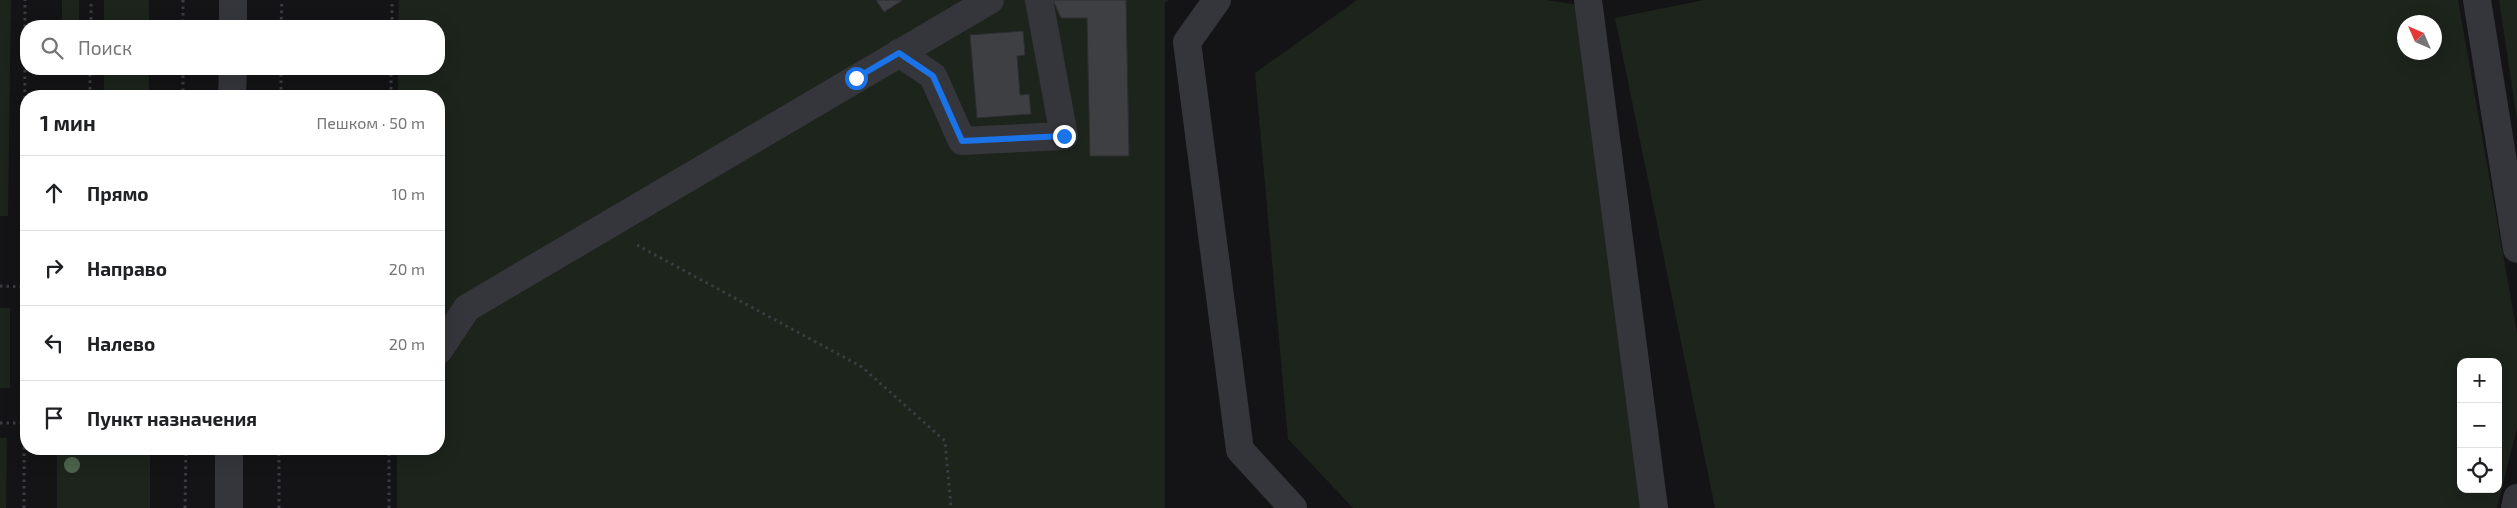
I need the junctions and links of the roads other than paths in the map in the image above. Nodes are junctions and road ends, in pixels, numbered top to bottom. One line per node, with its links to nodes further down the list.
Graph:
1 (233, 0): 7 (street)
2 (990, 0): 8 (street)
3 (1039, 0): 8 (street)
4 (1217, 0): 16 (street)
5 (1592, 0): 17 (street)
6 (2477, 0): 11 (street)
7 (233, 20)
8 (899, 53): 12 (street)
9 (232, 75): 10 (street)
10 (232, 90)
11 (2517, 249)
12 (445, 341)
13 (229, 455): 15 (street)
14 (2517, 498): 18 (street)
15 (229, 508)
16 (1293, 508)
17 (1654, 508)
18 (2515, 508)

